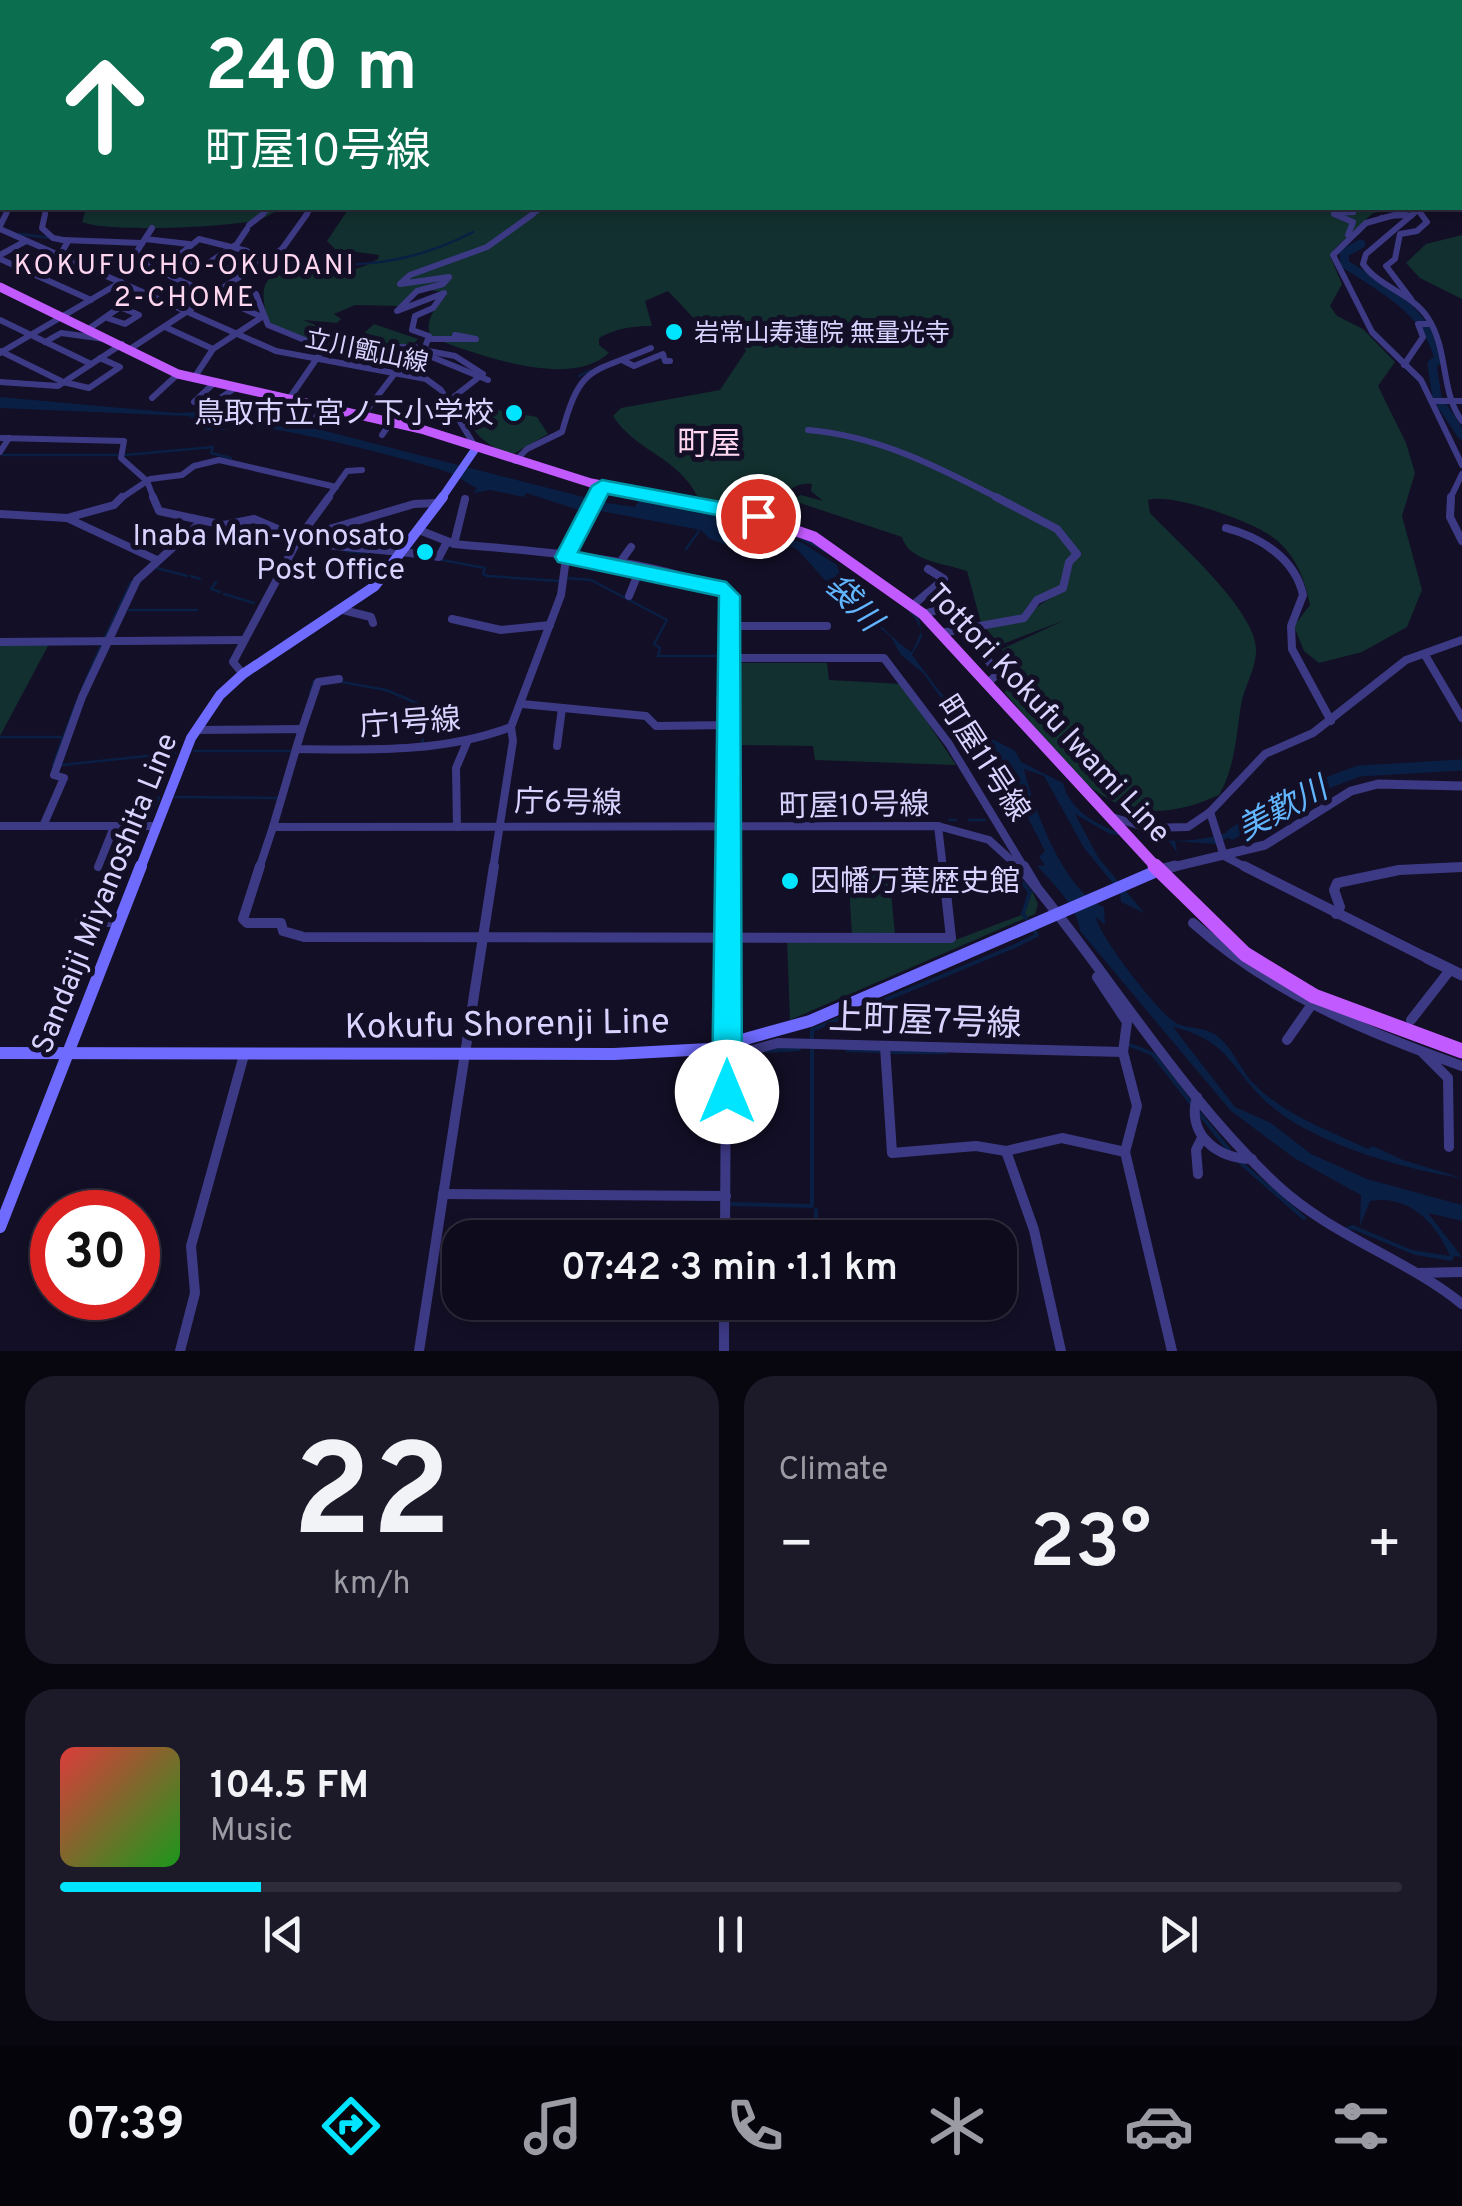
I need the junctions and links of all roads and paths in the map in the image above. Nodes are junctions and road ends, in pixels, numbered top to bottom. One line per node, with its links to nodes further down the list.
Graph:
1 (46, 210): 10 (street)
2 (269, 210): 16 (street)
3 (311, 210): 24 (street)
4 (539, 210): 45 (street)
5 (1354, 210): 11 (street)
6 (1417, 212): 11 (street); 30 (street); 30 (street)
7 (0, 228): 12 (street, 立川甑山線)
8 (152, 228): 13 (street)
9 (217, 234): 14 (street)
10 (63, 240): 13 (street); 18 (street)
11 (1348, 240): 58 (street)
12 (26, 241): 18 (street, 立川甑山線); 19 (street)
13 (144, 241): 15 (street); 20 (street)
14 (208, 241): 15 (street); 16 (street)
15 (189, 245): 21 (street)
16 (231, 246): 17 (street); 23 (street)
17 (246, 251)
18 (60, 256): 22 (street, 立川甑山線)
19 (0, 257): 31 (street)
20 (132, 259): 21 (street); 22 (street); 29 (street)
21 (174, 260): 23 (street)
22 (74, 262): 25 (street, 立川甑山線)
23 (206, 264): 24 (street)
24 (247, 273): 26 (street)
25 (121, 282): 31 (street); 33 (street, 立川甑山線)
26 (234, 283): 27 (street); 29 (street)
27 (249, 290): 32 (street); 36 (street)
28 (3, 291): 34 (main road, Tottori Kokufu Iwami Line)
29 (213, 296): 32 (street); 33 (street)
30 (1411, 299): 38 (street)
31 (91, 300): 34 (street)
32 (230, 302): 36 (street)
33 (188, 312): 39 (street); 41 (street, 立川甑山線)
34 (64, 316): 40 (main road, Tottori Kokufu Iwami Line); 42 (street)
35 (106, 318): 35 (street); 40 (street)
36 (262, 318): 41 (street); 48 (street)
37 (0, 320): 42 (street)
38 (1426, 324): 58 (street); 76 (street)
39 (165, 327): 47 (street); 50 (street)
40 (90, 328): 44 (main road, Tottori Kokufu Iwami Line)
41 (236, 334): 50 (street); 54 (street, 立川甑山線)
42 (31, 335): 46 (street); 52 (street)
43 (455, 335): 45 (street)
44 (110, 338): 46 (street); 47 (main road, Tottori Kokufu Iwami Line)
45 (430, 339): 51 (street)
46 (45, 342): 57 (street)
47 (126, 347): 53 (street); 62 (main road, Tottori Kokufu Iwami Line)
48 (324, 348): 51 (street); 54 (street)
49 (652, 348): 55 (street)
50 (213, 349): 64 (street)
51 (417, 349): 61 (street); 63 (street)
52 (0, 352): 69 (street)
53 (100, 358): 57 (street); 59 (street)
54 (316, 360): 61 (street, 立川甑山線); 74 (street)
55 (624, 361): 56 (street); 91 (street)
56 (670, 361)
57 (90, 364): 69 (street)
58 (1404, 365): 66 (street)
59 (118, 368): 60 (street); 69 (street)
60 (131, 373)
61 (396, 373): 82 (street); 90 (street, 立川甑山線)
62 (178, 374): 64 (main road, Tottori Kokufu Iwami Line); 72 (street)
63 (480, 376): 65 (street); 73 (street)
64 (194, 378): 68 (main road, Tottori Kokufu Iwami Line)
65 (488, 380)
66 (1421, 380): 75 (street); 83 (street)
67 (0, 382): 69 (street)
68 (214, 383): 70 (main road, Tottori Kokufu Iwami Line); 78 (street)
69 (61, 387)
70 (236, 388): 71 (main road, Tottori Kokufu Iwami Line); 79 (street)
71 (265, 395): 74 (main road, Tottori Kokufu Iwami Line); 80 (street)
72 (152, 398)
73 (451, 399)
74 (289, 400): 81 (street); 82 (main road, Tottori Kokufu Iwami Line)
75 (1434, 401): 76 (street); 83 (street)
76 (1447, 401): 77 (street); 84 (street)
77 (1462, 401)
78 (194, 402)
79 (212, 404)
80 (252, 407)
81 (280, 412)
82 (363, 415): 85 (main road, Tottori Kokufu Iwami Line)
83 (1440, 421): 92 (street)
84 (1462, 421)
85 (391, 422): 87 (street); 90 (main road, Tottori Kokufu Iwami Line)
86 (808, 430): 125 (street)
87 (382, 435)
88 (4, 438): 89 (street); 95 (street)
89 (0, 452)
90 (474, 452): 91 (main road, Tottori Kokufu Iwami Line); 100 (main road, Sandaiji Miyanoshita Line)
91 (515, 461): 97 (main road, Tottori Kokufu Iwami Line); 98 (street)
92 (1462, 464)
93 (362, 470): 96 (street)
94 (1462, 474): 107 (street)
95 (147, 481): 96 (street); 102 (street); 103 (street)
96 (336, 487): 106 (street)
97 (601, 488): 98 (main road, Tottori Kokufu Iwami Line); 111 (street)
98 (640, 494): 117 (main road, Tottori Kokufu Iwami Line)
99 (464, 499): 108 (street)
100 (437, 503): 105 (main road, Sandaiji Miyanoshita Line); 106 (street)
101 (0, 514): 102 (street)
102 (67, 518): 112 (street)
103 (202, 521): 106 (street); 112 (street)
104 (1226, 528): 139 (street)
105 (419, 530): 108 (street); 110 (main road, Sandaiji Miyanoshita Line)
106 (299, 539): 110 (street); 127 (street)
107 (1462, 542)
108 (451, 543): 110 (street); 111 (street)
109 (631, 547): 113 (street)
110 (406, 550): 118 (main road, Sandaiji Miyanoshita Line)
111 (565, 557): 113 (street); 122 (street)
112 (157, 560): 130 (street)
113 (618, 565): 114 (street)
114 (640, 569): 116 (street); 123 (street)
115 (928, 569): 117 (street)
116 (629, 596)
117 (913, 605): 119 (main road, Tottori Kokufu Iwami Line)
118 (343, 610): 121 (street); 133 (main road, Sandaiji Miyanoshita Line)
119 (924, 614): 125 (street); 126 (main road, Tottori Kokufu Iwami Line)
120 (452, 619): 122 (street)
121 (373, 623)
122 (550, 625): 136 (street)
123 (729, 626): 124 (street); 132 (street)
124 (827, 626)
125 (964, 627): 126 (street); 135 (street)
126 (941, 633): 135 (main road, Tottori Kokufu Iwami Line)
127 (242, 640): 130 (street); 133 (street)
128 (1462, 640): 131 (street)
129 (0, 642): 130 (street)
130 (108, 642): 151 (street)
131 (1425, 655): 138 (street); 139 (street)
132 (729, 658): 140 (street); 163 (street, 町屋11号線)
133 (243, 674): 143 (main road, Sandaiji Miyanoshita Line)
134 (340, 679): 142 (street)
135 (986, 684): 149 (main road, Tottori Kokufu Iwami Line)
136 (522, 704): 137 (street); 141 (street)
137 (562, 708): 140 (street); 145 (street)
138 (1462, 718)
139 (1331, 721): 148 (street)
140 (729, 725): 158 (street)
141 (512, 727): 144 (street, 庁1号線); 157 (street)
142 (302, 729): 143 (street); 146 (street)
143 (196, 730): 152 (main road, Sandaiji Miyanoshita Line)
144 (467, 742): 146 (street, 庁1号線); 156 (street)
145 (557, 746)
146 (296, 749): 155 (street)
147 (1462, 786): 159 (street)
148 (1210, 812): 149 (street); 159 (street)
149 (1114, 822): 162 (main road, Tottori Kokufu Iwami Line)
150 (0, 826): 151 (street)
151 (43, 826): 154 (street)
152 (154, 826): 154 (street); 167 (main road, Sandaiji Miyanoshita Line)
153 (938, 826): 158 (street, 町屋10号線); 163 (street, 町屋10号線); 170 (street)
154 (114, 827): 160 (street)
155 (273, 827): 156 (street, 庁6号線); 169 (street)
156 (457, 827): 157 (street, 庁6号線)
157 (500, 827): 158 (street, 庁6号線); 169 (street)
158 (728, 828): 170 (street)
159 (1224, 856): 162 (street); 165 (street)
160 (98, 867)
161 (1462, 867): 165 (street)
162 (1159, 870): 164 (main road, Kokufu Shorenji Line); 180 (main road, Tottori Kokufu Iwami Line)
163 (1036, 888): 164 (street, 町屋10号線)
164 (1060, 910): 172 (street, 町屋10号線); 179 (main road, Kokufu Shorenji Line)
165 (1336, 914): 171 (street)
166 (80, 922): 167 (street)
167 (116, 922): 183 (main road, Sandaiji Miyanoshita Line)
168 (1193, 922): 174 (street)
169 (483, 936): 170 (street); 184 (street)
170 (726, 936): 179 (street)
171 (1427, 958): 173 (street)
172 (1089, 959): 181 (street); 187 (street)
173 (1456, 972): 175 (street)
174 (1310, 1008): 176 (street); 178 (street)
175 (1411, 1020)
176 (1288, 1040)
177 (885, 1047): 179 (street, 上町屋7号線); 181 (street, 上町屋7号線); 190 (street)
178 (1420, 1050): 186 (street); 189 (street)
179 (727, 1051): 184 (main road, Kokufu Shorenji Line); 195 (street)
180 (1462, 1051)
181 (1124, 1052): 191 (street)
182 (0, 1053): 183 (main road, Kokufu Shorenji Line)
183 (68, 1053): 185 (main road, Kokufu Shorenji Line); 197 (main road, Sandaiji Miyanoshita Line)
184 (465, 1054): 185 (main road, Kokufu Shorenji Line); 194 (street)
185 (244, 1055): 202 (street)
186 (1462, 1066)
187 (1196, 1097): 188 (street); 192 (street)
188 (1202, 1138): 192 (street); 193 (street)
189 (1449, 1148)
190 (1006, 1151): 191 (street); 205 (street)
191 (1125, 1152): 206 (street)
192 (1252, 1159): 199 (street)
193 (1198, 1174)
194 (443, 1194): 195 (street); 203 (street)
195 (726, 1196): 196 (street)
196 (725, 1220)
197 (0, 1227)
198 (1462, 1272): 199 (street)
199 (1414, 1274): 200 (street)
200 (1462, 1304)
201 (724, 1320): 204 (street)
202 (180, 1351)
203 (419, 1351)
204 (724, 1351)
205 (1062, 1351)
206 (1172, 1351)

